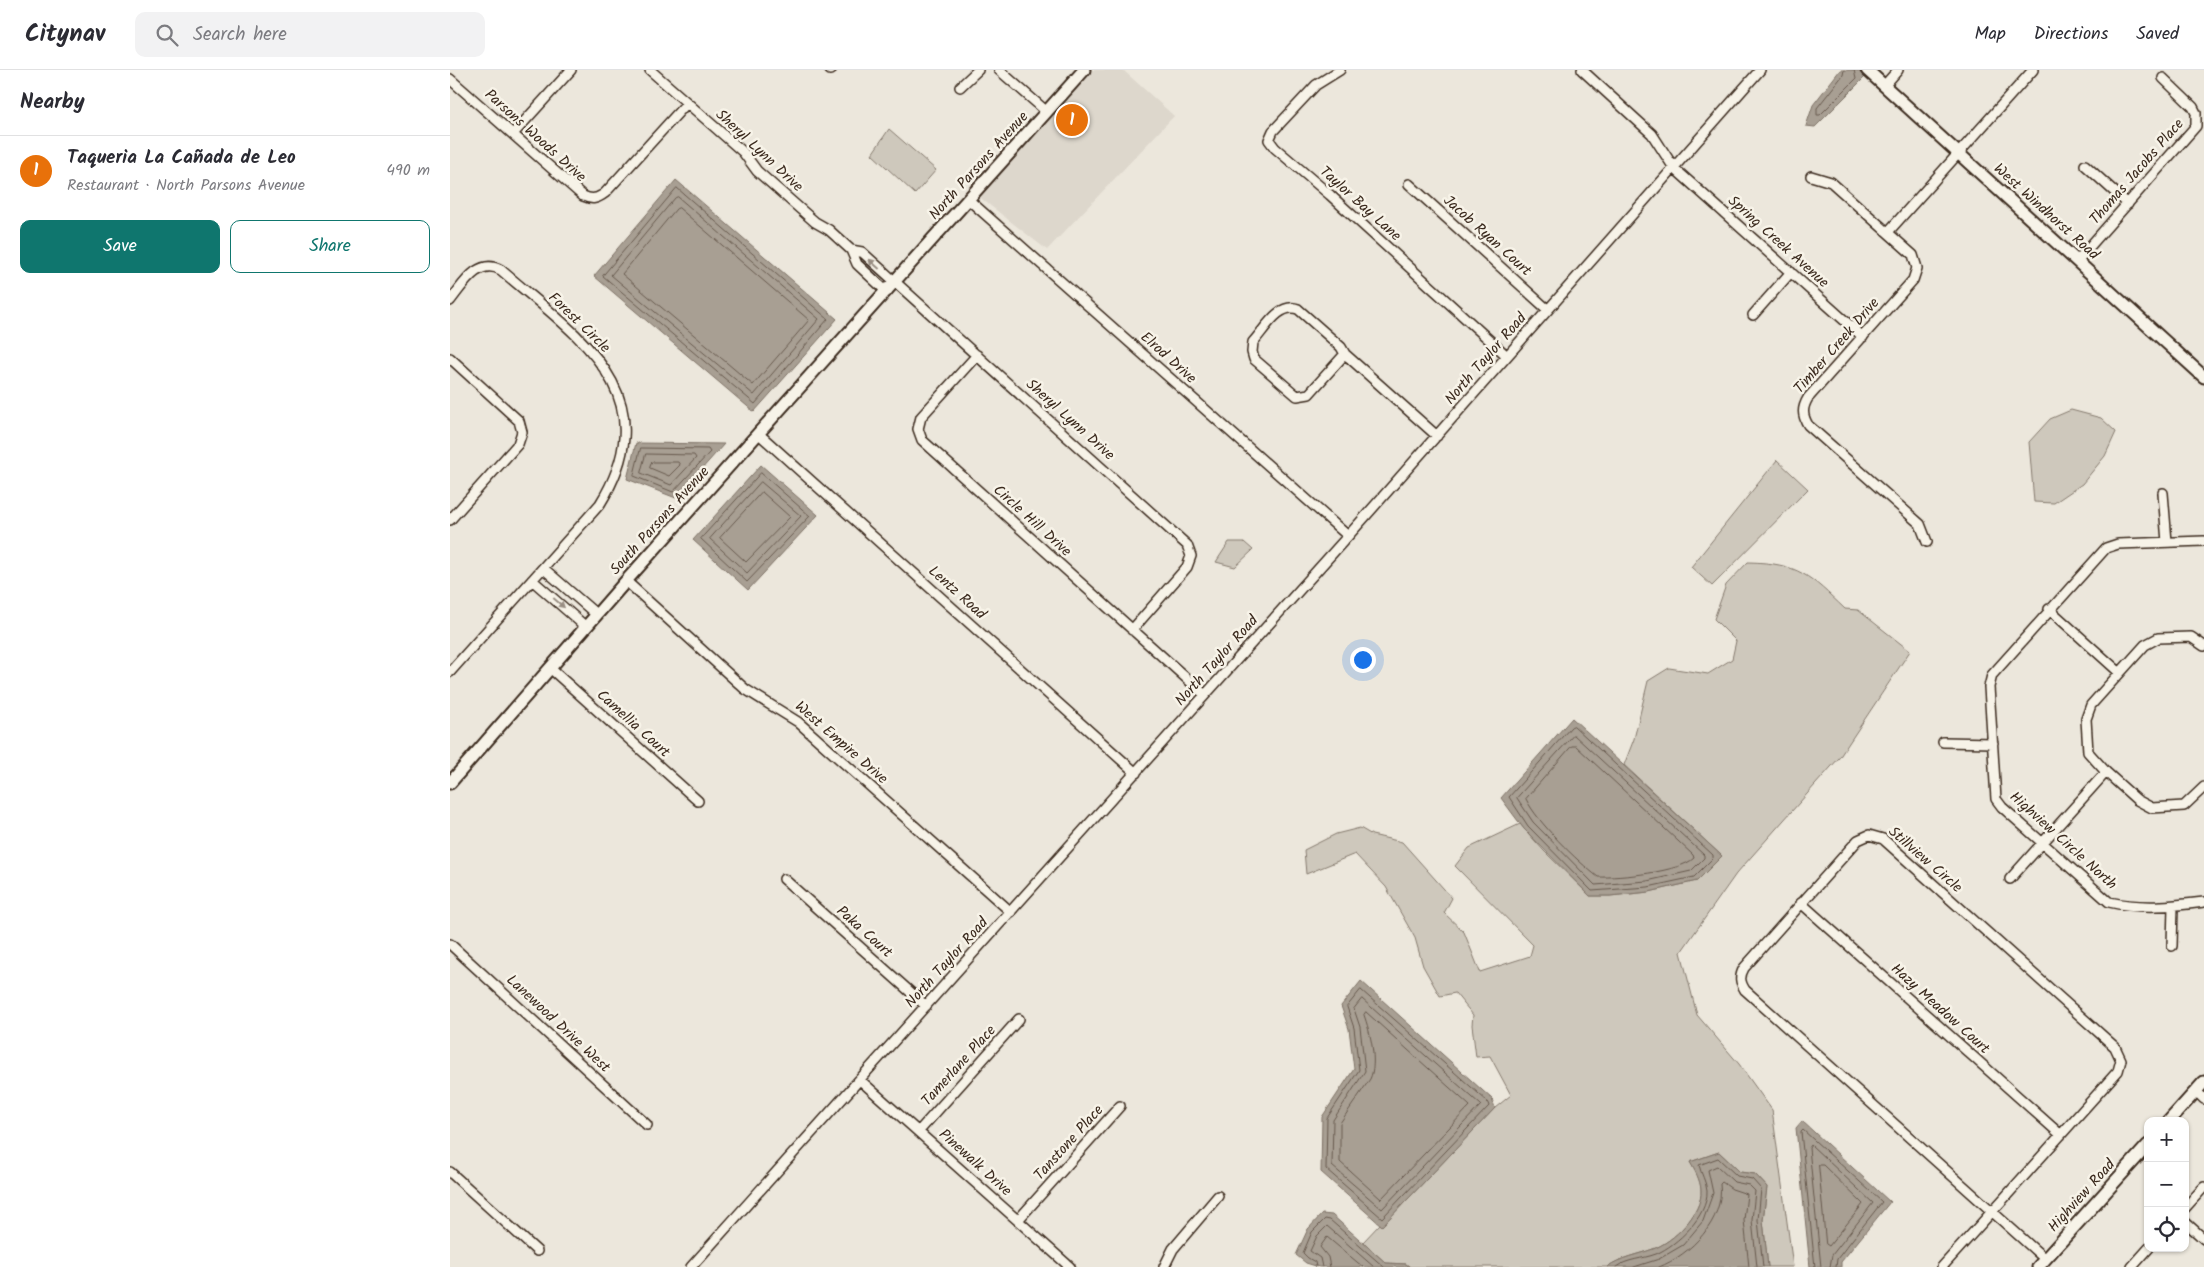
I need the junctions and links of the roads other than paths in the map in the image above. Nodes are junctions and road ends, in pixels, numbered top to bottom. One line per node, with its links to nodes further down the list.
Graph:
1 (572, 70): 18 (street)
2 (650, 70): 16 (street, Sheryl Lynn Drive)
3 (978, 70): 15 (street)
4 (999, 70): 17 (street)
5 (1084, 70): 17 (main road, North Parsons Avenue)
6 (1340, 70): 38 (street, Taylor Bay Lane)
7 (1582, 70): 21 (street, Spring Creek Avenue)
8 (1760, 70): 21 (street, North Taylor Road)
9 (1867, 70): 14 (main road, West Windhorst Road)
10 (1898, 70): 14 (street)
11 (2033, 70): 19 (street)
12 (2163, 78): 25 (street, Thomas Jacobs Place)
13 (450, 79): 18 (street, Parsons Woods Drive)
14 (1884, 86): 19 (main road, West Windhorst Road)
15 (960, 87)
16 (687, 103): 18 (street, Parsons Woods Drive); 27 (street, Sheryl Lynn Drive)
17 (1047, 112): 24 (main road, North Parsons Avenue)
18 (513, 134)
19 (1958, 153): 26 (street); 28 (main road, West Windhorst Road)
20 (2085, 165): 25 (street)
21 (1674, 168): 29 (street, Spring Creek Avenue); 33 (street, North Taylor Road)
22 (1811, 176): 26 (street, Timber Creek Drive)
23 (1409, 184): 33 (street, Jacob Ryan Court)
24 (969, 200): 30 (main road, North Parsons Avenue); 45 (street, Elrod Drive)
25 (2128, 204): 28 (street, Thomas Jacobs Place)
26 (1888, 232): 35 (street, Timber Creek Drive)
27 (851, 250): 30 (street, Sheryl Lynn Drive, one-way to 27); 31 (street, Sheryl Lynn Drive)
28 (2078, 261): 40 (main road, West Windhorst Road)
29 (1791, 272): 34 (street); 35 (street, Spring Creek Avenue)
30 (896, 282): 31 (main road, South Parsons Avenue); 37 (street, Sheryl Lynn Drive)
31 (887, 292): 41 (main road, South Parsons Avenue)
32 (450, 301): 49 (street, Forest Circle)
33 (1548, 310): 38 (street, North Taylor Road)
34 (1753, 315)
35 (1863, 337): 47 (street, Timber Creek Drive)
36 (1345, 354): 36 (street); 42 (street)
37 (977, 355): 55 (street, Sheryl Lynn Drive); 55 (street, Circle Hill Drive)
38 (1507, 356): 42 (street, North Taylor Road)
39 (450, 358): 44 (street)
40 (2204, 377)
41 (759, 434): 51 (main road, South Parsons Avenue); 64 (street, Lentz Road)
42 (1437, 436): 45 (street, North Taylor Road)
43 (2163, 493): 48 (street)
44 (452, 514)
45 (1348, 536): 60 (street, North Taylor Road)
46 (2204, 541): 48 (street, Highview Circle North)
47 (1927, 542)
48 (2166, 542): 52 (street, Highview Circle North)
49 (543, 568): 50 (street, Forest Circle); 53 (street)
50 (532, 580): 54 (street, one-way to 54); 58 (street, Forest Circle)
51 (626, 581): 53 (main road, South Parsons Avenue); 74 (street, West Empire Drive)
52 (2049, 609): 59 (street); 62 (street, Highview Circle North)
53 (597, 615): 54 (main road, South Parsons Avenue)
54 (586, 627): 57 (main road, South Parsons Avenue)
55 (1132, 630): 60 (street, Circle Hill Drive)
56 (2204, 646): 59 (street)
57 (550, 668): 65 (main road, South Parsons Avenue); 67 (street, Camellia Court)
58 (450, 672)
59 (2120, 673): 63 (street)
60 (1205, 695): 64 (street, North Taylor Road)
61 (1943, 742): 62 (street)
62 (1993, 743): 68 (street, Highview Circle North)
63 (2106, 772): 66 (street); 68 (street)
64 (1136, 773): 74 (street, North Taylor Road)
65 (450, 782)
66 (2204, 787)
67 (698, 801)
68 (2042, 843): 70 (street); 73 (street, Highview Circle North)
69 (784, 879): 77 (street, Paka Court)
70 (2010, 879)
71 (2204, 902): 73 (street, Highview Circle North)
72 (1801, 903): 86 (street, Hazy Meadow Court); 86 (street, Stillview Circle); 92 (street, Stillview Circle)
73 (2172, 906): 76 (street)
74 (1011, 912): 77 (street, North Taylor Road)
75 (450, 944): 84 (street, Lanewood Drive West)
76 (2172, 946)
77 (926, 1006): 79 (street, North Taylor Road)
78 (1019, 1019): 85 (street, Tamerlane Place)
79 (860, 1080): 85 (street, Pinewalk Drive); 99 (street, North Taylor Road)
80 (2204, 1082): 81 (main road)
81 (2200, 1095): 83 (main road)
82 (1120, 1106): 93 (street, Tanstone Place)
83 (2174, 1117)
84 (647, 1125)
85 (919, 1131): 93 (street, Pinewalk Drive)
86 (2061, 1135): 92 (street, Stillview Circle)
87 (2144, 1149): 98 (main road, Highview Road)
88 (450, 1172): 96 (street)
89 (2204, 1187): 91 (street)
90 (1218, 1196): 101 (street)
91 (2186, 1207)
92 (1992, 1211): 98 (street, Stillview Circle); 102 (street)
93 (1018, 1220): 100 (street, Pinewalk Drive)
94 (2189, 1225): 95 (street)
95 (2204, 1238)
96 (537, 1251)
97 (2145, 1252): 103 (street)
98 (2042, 1263)
99 (691, 1267)
100 (1070, 1267)
101 (1164, 1267)
102 (1942, 1267)
103 (2132, 1267)

